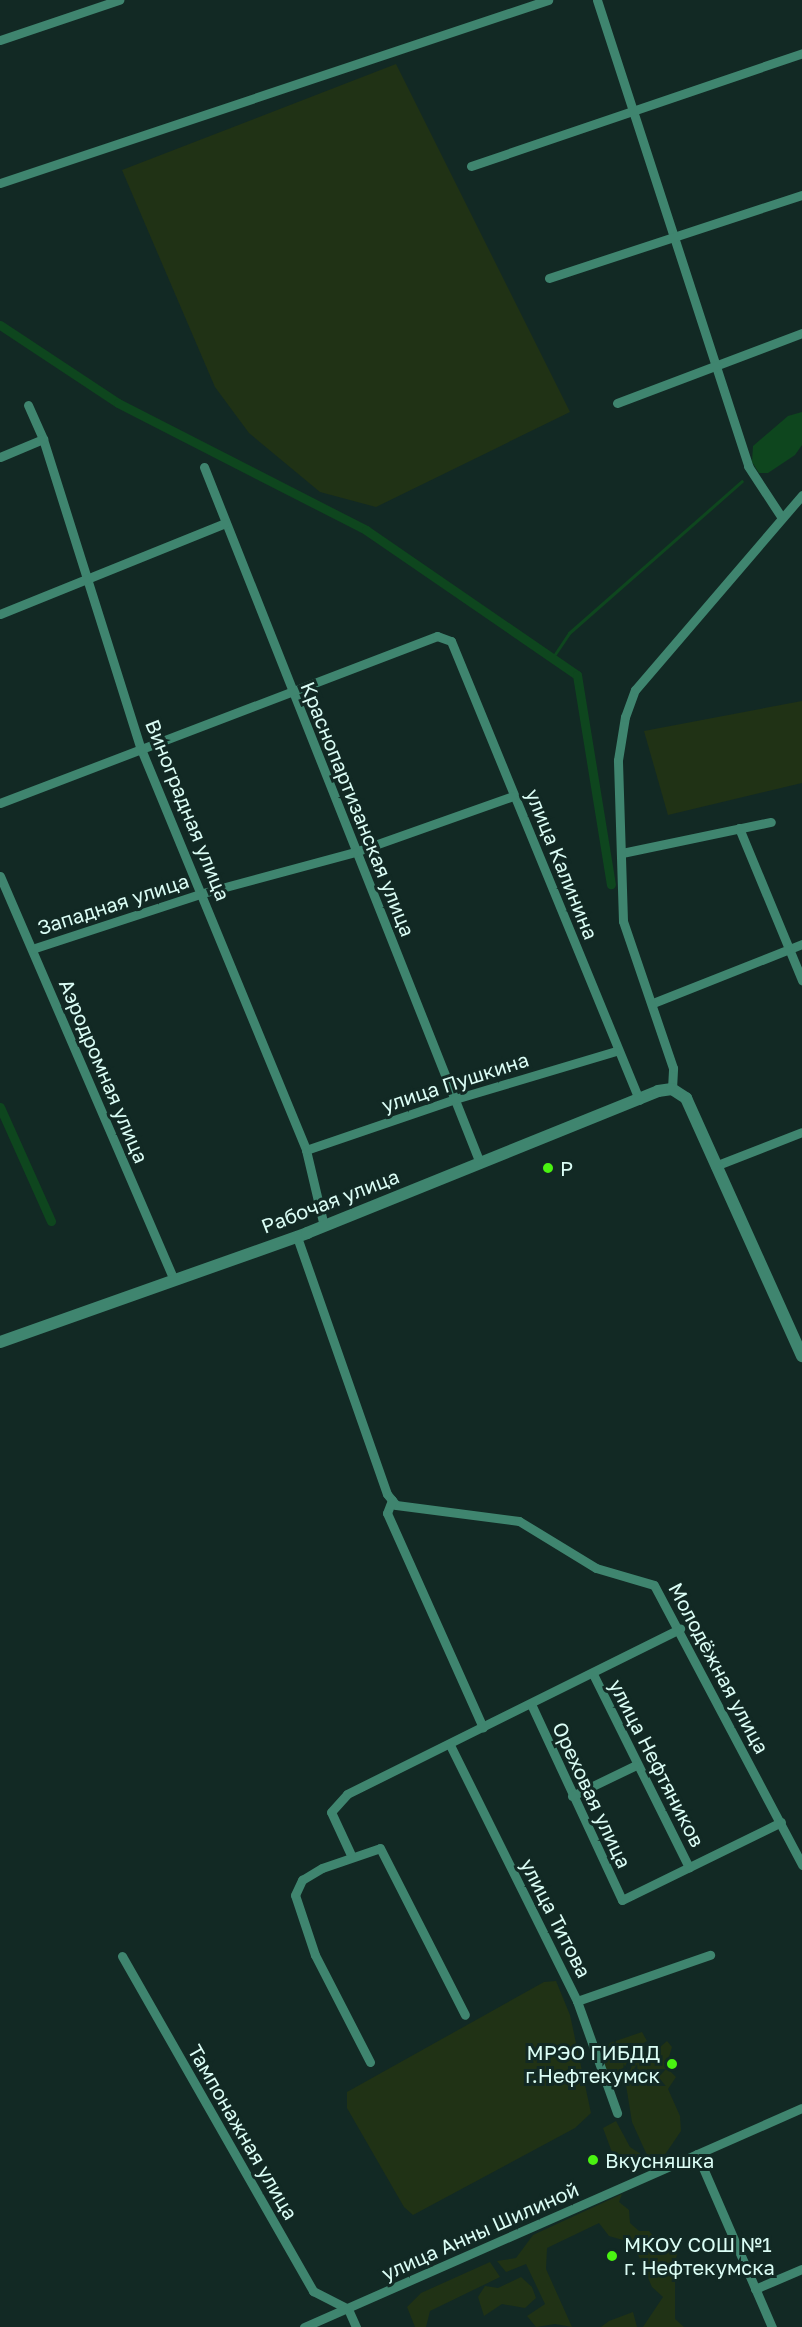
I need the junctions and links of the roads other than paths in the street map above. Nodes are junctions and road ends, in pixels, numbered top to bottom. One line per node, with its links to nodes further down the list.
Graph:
1 (119, 0): 4 (street)
2 (548, 0): 8 (street)
3 (597, 0): 6 (street)
4 (0, 40)
5 (802, 53): 6 (street)
6 (634, 112): 7 (street); 10 (street)
7 (471, 166)
8 (0, 183)
9 (802, 195): 10 (street)
10 (676, 238): 11 (street); 13 (street)
11 (549, 278)
12 (802, 333): 13 (street)
13 (715, 368): 14 (street); 20 (street)
14 (617, 403)
15 (28, 405): 16 (street, Виноградная улица)
16 (43, 439): 17 (street); 22 (street, Виноградная улица)
17 (0, 458)
18 (204, 467): 21 (street, Краснопартизанская улица)
19 (802, 495): 20 (street)
20 (782, 518): 31 (street)
21 (225, 523): 22 (street); 24 (street, Краснопартизанская улица)
22 (89, 580): 23 (street); 25 (street, Виноградная улица)
23 (0, 614)
24 (290, 689): 25 (street); 26 (street, улица Калинина); 30 (street, Краснопартизанская улица)
25 (141, 749): 27 (street); 33 (street, Виноградная улица)
26 (513, 796): 30 (street, Западная улица); 39 (street, улица Калинина)
27 (0, 803)
28 (771, 822): 29 (street)
29 (739, 828): 31 (street); 36 (street)
30 (356, 852): 33 (street, Западная улица); 41 (street, Краснопартизанская улица)
31 (622, 853): 38 (street)
32 (0, 876): 35 (street, Аэродромная улица)
33 (203, 893): 35 (street, Западная улица); 44 (street, Виноградная улица)
34 (802, 944): 36 (street)
35 (32, 949): 49 (street, Аэродромная улица)
36 (789, 949): 37 (street); 38 (street)
37 (802, 980)
38 (653, 1003): 40 (street)
39 (616, 1051): 41 (street, улица Пушкина); 42 (street, улица Калинина)
40 (672, 1089): 42 (street, Рабочая улица); 46 (street)
41 (455, 1099): 44 (street, улица Пушкина); 45 (street, Краснопартизанская улица)
42 (639, 1100): 45 (street, Рабочая улица)
43 (802, 1132): 46 (street)
44 (306, 1150): 47 (street, Виноградная улица)
45 (480, 1163): 47 (street, Рабочая улица)
46 (715, 1166): 51 (street)
47 (324, 1226): 48 (street, Рабочая улица)
48 (297, 1237): 49 (street, Рабочая улица); 52 (street)
49 (174, 1280): 50 (street, Рабочая улица)
50 (0, 1342)
51 (802, 1356)
52 (390, 1497): 53 (street, Молодёжная улица); 56 (street)
53 (680, 1629): 54 (street); 60 (street, Молодёжная улица)
54 (593, 1674): 55 (street); 58 (street, улица Нефтяников)
55 (531, 1704): 56 (street); 59 (street, Ореховая улица)
56 (483, 1728): 57 (street)
57 (450, 1745): 61 (street); 66 (street, улица Титова)
58 (636, 1765): 59 (street); 63 (street, улица Нефтяников)
59 (572, 1796): 63 (street, Ореховая улица)
60 (781, 1822): 62 (street, Молодёжная улица); 63 (street)
61 (351, 1855): 67 (street); 68 (street)
62 (802, 1865)
63 (689, 1867)
64 (710, 1955): 66 (street)
65 (123, 1956): 74 (street, Тампонажная улица)
66 (577, 2001): 70 (street, улица Титова)
67 (465, 2015)
68 (370, 2062)
69 (802, 2108): 71 (street, улица Анны Шилиной)
70 (617, 2113)
71 (697, 2154): 73 (street); 74 (street, улица Анны Шилиной)
72 (802, 2269): 73 (street)
73 (755, 2289): 77 (street)
74 (348, 2309): 75 (street, улица Анны Шилиной); 76 (street)
75 (304, 2327)
76 (356, 2327)
77 (772, 2327)

